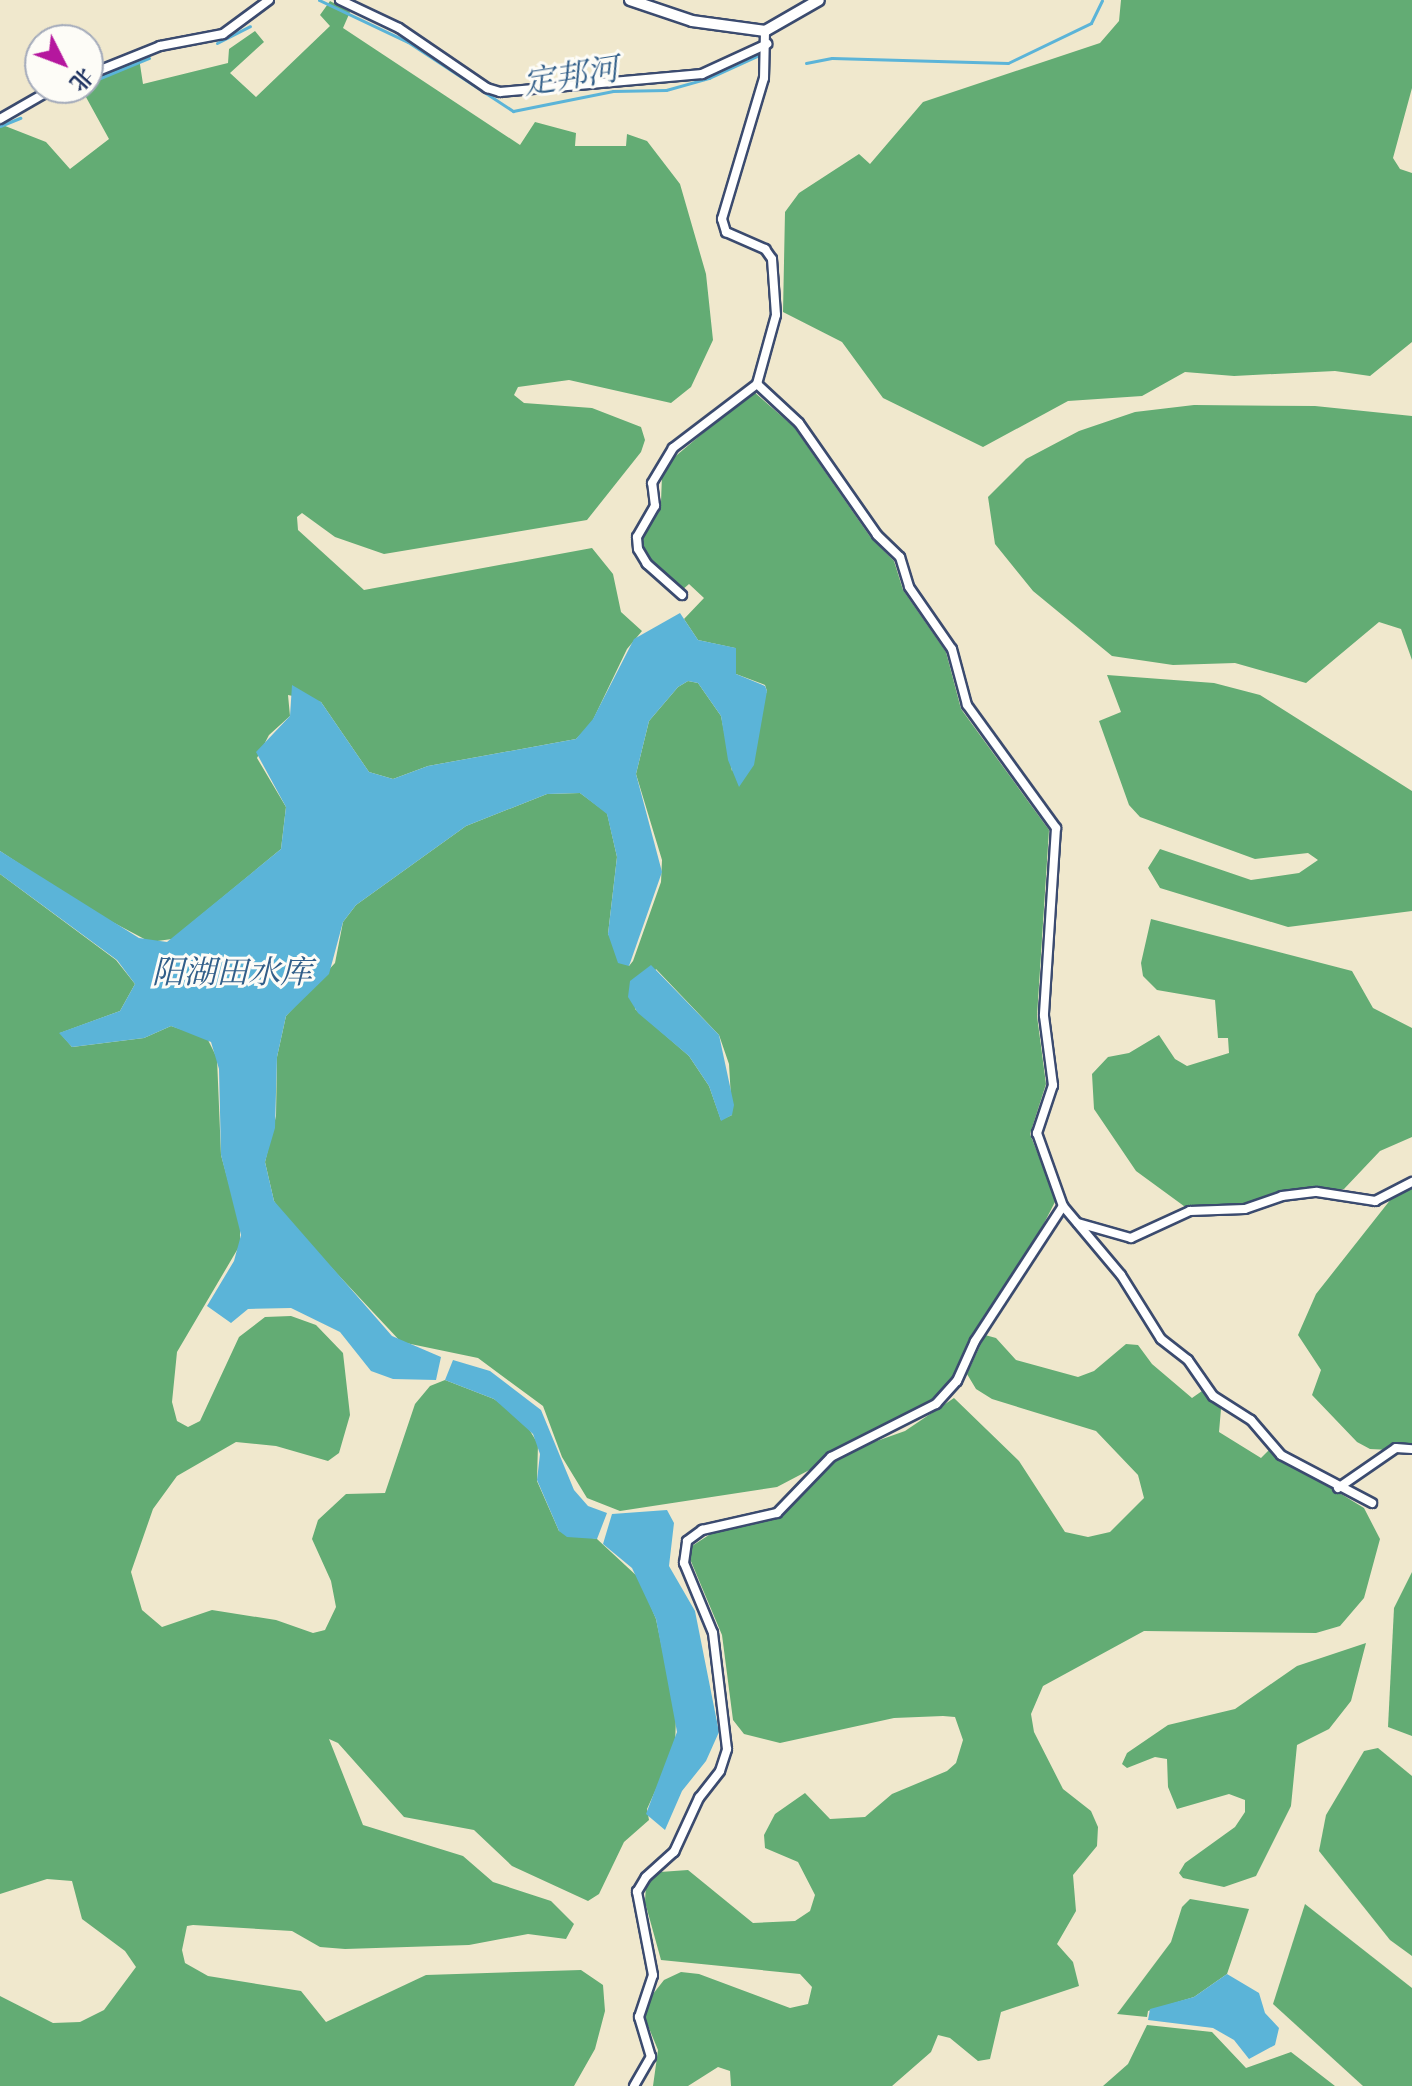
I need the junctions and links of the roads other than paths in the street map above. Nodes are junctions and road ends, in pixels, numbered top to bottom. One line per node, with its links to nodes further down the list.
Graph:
1 (269, 0): 7 (street)
2 (340, 0): 6 (street)
3 (630, 0): 5 (street)
4 (819, 0): 5 (street)
5 (765, 31): 6 (street)
6 (767, 44): 10 (street)
7 (104, 69)
8 (26, 104): 9 (street)
9 (0, 119)
10 (757, 384): 11 (street); 13 (street)
11 (682, 595)
12 (1412, 1182): 14 (street)
13 (1063, 1206): 14 (street); 18 (street)
14 (1075, 1222): 16 (street)
15 (1412, 1449): 16 (street)
16 (1338, 1488): 17 (street)
17 (1372, 1503)
18 (634, 2086)

